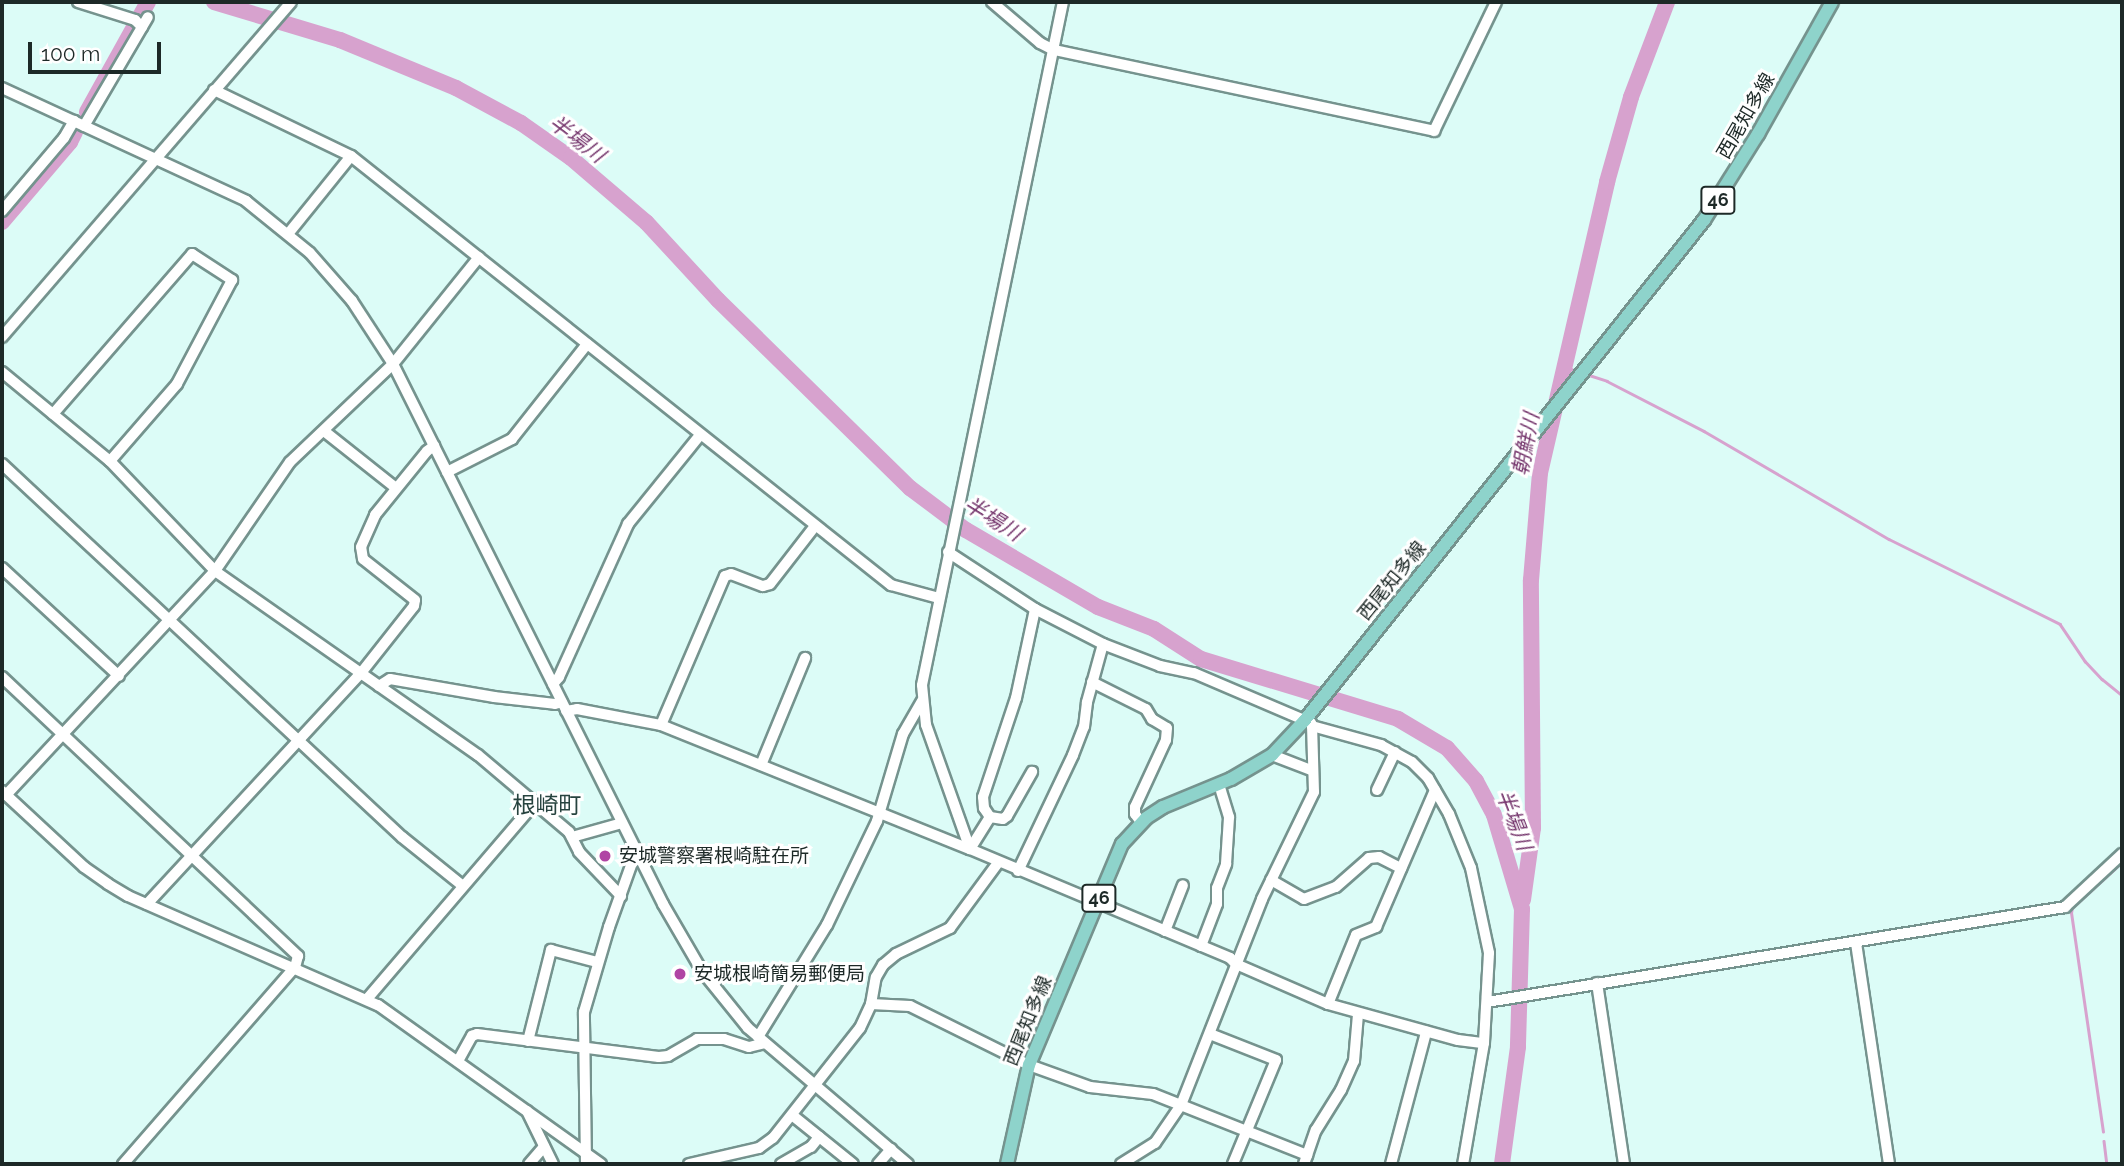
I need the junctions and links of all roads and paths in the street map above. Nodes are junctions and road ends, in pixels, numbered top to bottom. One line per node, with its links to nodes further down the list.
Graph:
1 (78, 2): 10 (street)
2 (992, 2): 7 (street)
3 (1063, 2): 7 (street)
4 (1496, 2): 7 (street)
5 (1832, 2): 45 (main road, 西尾知多線 / 46)
6 (290, 3): 9 (street)
7 (1054, 50): 29 (street)
8 (2, 88): 10 (street)
9 (214, 90): 11 (street); 12 (street)
10 (79, 124): 12 (street); 13 (street)
11 (351, 156): 14 (street); 15 (street)
12 (156, 158): 14 (street); 16 (street)
13 (2, 211)
14 (288, 233): 18 (street)
15 (479, 257): 17 (street); 18 (street)
16 (2, 337)
17 (587, 344): 22 (street); 26 (street)
18 (393, 364): 21 (street); 23 (street)
19 (2, 372): 20 (street)
20 (53, 414): 24 (street); 24 (street)
21 (324, 431): 27 (street); 31 (street)
22 (701, 435): 28 (street); 41 (street)
23 (434, 446): 26 (street); 27 (street)
24 (110, 461): 31 (street)
25 (2, 464): 34 (street)
26 (447, 472): 41 (street)
27 (396, 488): 37 (street)
28 (815, 526): 32 (street); 46 (street)
29 (948, 548): 32 (street); 33 (street)
30 (2, 568): 38 (street)
31 (215, 572): 34 (street); 37 (street)
32 (939, 598): 43 (street)
33 (1035, 609): 35 (street); 60 (street)
34 (171, 621): 38 (street); 48 (street)
35 (1103, 644): 40 (street); 45 (street)
36 (805, 658): 51 (street)
37 (361, 673): 42 (street); 48 (street)
38 (119, 676): 47 (street)
39 (2, 677): 47 (street)
40 (1092, 682): 61 (street); 70 (street)
41 (553, 684): 44 (street)
42 (379, 686): 44 (street); 58 (street)
43 (922, 701): 59 (street); 64 (street)
44 (564, 707): 46 (street); 62 (street)
45 (1309, 723): 49 (street); 50 (main road, 西尾知多線 / 46); 52 (street)
46 (661, 724): 51 (street)
47 (64, 734): 57 (street); 66 (street)
48 (300, 740): 66 (street); 73 (street)
49 (1395, 752): 55 (street); 56 (street)
50 (1272, 755): 52 (street); 54 (main road, 西尾知多線 / 46)
51 (761, 765): 59 (street)
52 (1311, 770): 71 (street)
53 (1032, 772): 60 (street)
54 (1219, 784): 61 (main road, 西尾知多線 / 46); 79 (street)
55 (1377, 790)
56 (1435, 790): 69 (street); 85 (street)
57 (4, 793): 76 (street)
58 (535, 803): 63 (street); 73 (street)
59 (879, 813): 64 (street); 91 (street)
60 (990, 817): 64 (street)
61 (1141, 822): 75 (main road, 西尾知多線 / 46)
62 (622, 823): 63 (street); 67 (street)
63 (572, 837): 74 (street)
64 (970, 849): 68 (street)
65 (2122, 854): 78 (street)
66 (192, 855): 76 (street); 82 (street)
67 (638, 855): 74 (street); 91 (street)
68 (998, 863): 70 (street); 86 (street)
69 (1401, 868): 71 (street); 87 (street)
70 (1018, 871): 75 (street)
71 (1271, 880): 81 (street)
72 (1183, 885): 77 (street)
73 (463, 886): 84 (street)
74 (621, 896): 80 (street)
75 (1097, 903): 77 (street); 96 (main road, 西尾知多線 / 46)
76 (147, 905): 82 (street)
77 (1165, 931): 79 (street)
78 (1856, 943): 83 (street); 122 (street)
79 (1201, 946): 81 (street)
80 (597, 962): 92 (street); 94 (street)
81 (1236, 964): 87 (street); 90 (street)
82 (295, 967): 84 (street); 107 (street)
83 (1597, 983): 85 (street); 121 (street)
84 (367, 999): 95 (street)
85 (1490, 1001): 93 (street)
86 (871, 1004): 96 (street); 97 (street)
87 (1328, 1004): 88 (street)
88 (1358, 1014): 89 (street); 106 (street)
89 (1426, 1032): 93 (street); 119 (street)
90 (1210, 1034): 98 (street); 101 (street)
91 (761, 1040): 94 (street); 97 (street)
92 (528, 1041): 94 (street); 95 (street)
93 (1484, 1043): 120 (street)
94 (583, 1048): 105 (street)
95 (458, 1062): 99 (street)
96 (1029, 1065): 98 (street); 116 (main road, 西尾知多線 / 46)
97 (815, 1085): 100 (street); 104 (street)
98 (1181, 1105): 101 (street); 117 (street)
99 (527, 1111): 103 (street); 105 (street)
100 (792, 1115): 102 (street); 111 (street)
101 (1246, 1131): 106 (street); 118 (street)
102 (819, 1137): 112 (street); 113 (street)
103 (544, 1147): 108 (street); 109 (street)
104 (891, 1149): 114 (street); 115 (street)
105 (587, 1160): 110 (street)
106 (1306, 1160)
107 (123, 1164)
108 (529, 1164)
109 (553, 1164)
110 (601, 1164)
111 (689, 1164)
112 (781, 1164)
113 (853, 1164)
114 (878, 1164)
115 (908, 1164)
116 (1007, 1164)
117 (1121, 1164)
118 (1233, 1164)
119 (1391, 1164)
120 (1463, 1164)
121 (1624, 1164)
122 (1889, 1164)

